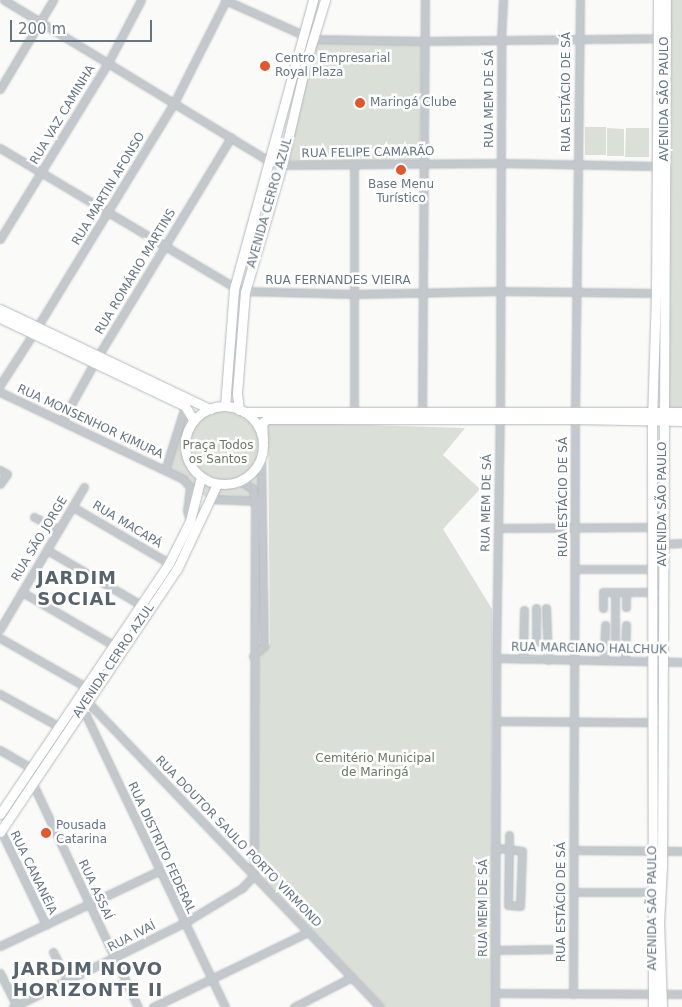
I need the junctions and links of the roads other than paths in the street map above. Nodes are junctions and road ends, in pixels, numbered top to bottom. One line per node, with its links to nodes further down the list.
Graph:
1 (4, 0): 13 (street, RUA FELIPE CAMARÃO)
2 (54, 0): 13 (street)
3 (141, 0): 20 (street, RUA VAZ CAMINHA)
4 (226, 0): 14 (street); 22 (street, RUA MARTIN AFONSO)
5 (313, 0): 14 (main road, AVENIDA CERRO AZUL)
6 (324, 0): 16 (main road, AVENIDA CERRO AZUL)
7 (424, 0): 19 (street)
8 (503, 0): 17 (street, RUA MEM DE SÁ)
9 (580, 0): 18 (street, RUA ESTÁCIO DE SÁ)
10 (658, 0): 12 (main road); 15 (main road, AVENIDA SÃO PAULO)
11 (666, 0): 12 (main road, AVENIDA SÃO PAULO)
12 (665, 17): 34 (main road, AVENIDA SÃO PAULO)
13 (41, 22): 20 (street, RUA FELIPE CAMARÃO); 21 (street)
14 (302, 35): 16 (street); 25 (main road, AVENIDA CERRO AZUL)
15 (657, 38): 18 (street); 31 (main road, AVENIDA SÃO PAULO)
16 (312, 39): 19 (street); 29 (main road, AVENIDA CERRO AZUL)
17 (501, 40): 18 (street); 19 (street); 27 (street, RUA MEM DE SÁ)
18 (578, 40): 30 (street, RUA ESTÁCIO DE SÁ)
19 (424, 41): 26 (street)
20 (108, 63): 22 (street, RUA FELIPE CAMARÃO); 32 (street, RUA VAZ CAMINHA)
21 (0, 88)
22 (174, 103): 23 (street, RUA FELIPE CAMARÃO); 33 (street, RUA MARTIN AFONSO)
23 (231, 137): 25 (street, RUA FELIPE CAMARÃO); 36 (street, RUA ROMÁRIO MARTINS)
24 (0, 148): 32 (street, RUA FERNANDES VIEIRA)
25 (269, 161): 29 (street, RUA FELIPE CAMARÃO); 37 (main road, AVENIDA CERRO AZUL)
26 (424, 163): 27 (street, RUA FELIPE CAMARÃO); 28 (street, RUA FELIPE CAMARÃO); 41 (street)
27 (502, 163): 30 (street, RUA FELIPE CAMARÃO); 38 (street, RUA MEM DE SÁ)
28 (354, 164): 29 (street, RUA FELIPE CAMARÃO); 43 (street)
29 (282, 165): 39 (main road, AVENIDA CERRO AZUL)
30 (578, 165): 31 (street, RUA FELIPE CAMARÃO); 40 (street, RUA ESTÁCIO DE SÁ)
31 (657, 166): 34 (main road, AVENIDA SÃO PAULO)
32 (41, 172): 33 (street, RUA FERNANDES VIEIRA); 35 (street, RUA VAZ CAMINHA)
33 (109, 211): 36 (street, RUA FERNANDES VIEIRA); 46 (street, RUA MARTIN AFONSO)
34 (659, 233): 42 (main road, AVENIDA SÃO PAULO); 55 (main road, AVENIDA SÃO PAULO)
35 (0, 239)
36 (164, 247): 37 (street, RUA FERNANDES VIEIRA); 47 (street, RUA ROMÁRIO MARTINS)
37 (234, 289): 39 (street, RUA FERNANDES VIEIRA); 51 (main road, AVENIDA CERRO AZUL)
38 (500, 291): 40 (street, RUA FERNANDES VIEIRA); 41 (street, RUA FERNANDES VIEIRA); 58 (street, RUA MEM DE SÁ)
39 (245, 292): 43 (street, RUA FERNANDES VIEIRA); 53 (main road, AVENIDA CERRO AZUL)
40 (576, 292): 42 (street, RUA FERNANDES VIEIRA); 59 (street, RUA ESTÁCIO DE SÁ)
41 (422, 293): 43 (street, RUA FERNANDES VIEIRA); 57 (street)
42 (656, 293): 54 (main road, AVENIDA SÃO PAULO)
43 (355, 294): 60 (street)
44 (0, 308): 46 (main road)
45 (0, 318): 46 (main road)
46 (35, 330): 47 (main road); 48 (street, RUA MARTIN AFONSO)
47 (96, 360): 50 (main road); 61 (street, RUA ROMÁRIO MARTINS)
48 (0, 385)
49 (0, 392): 61 (street, RUA MONSENHOR KIMURA)
50 (186, 402): 52 (main road); 62 (main road); 69 (street)
51 (225, 406): 52 (main road); 53 (main road)
52 (210, 409): 62 (main road)
53 (242, 411): 60 (main road); 66 (main road)
54 (653, 411): 55 (main road); 59 (main road); 64 (main road, AVENIDA SÃO PAULO)
55 (662, 412): 56 (main road); 65 (main road, AVENIDA SÃO PAULO)
56 (682, 412)
57 (422, 415): 58 (main road); 60 (main road)
58 (500, 415): 59 (main road); 81 (street, RUA MEM DE SÁ)
59 (575, 415): 64 (main road); 82 (street, RUA ESTÁCIO DE SÁ)
60 (354, 416): 66 (main road)
61 (62, 421): 69 (street, RUA MONSENHOR KIMURA)
62 (194, 421): 70 (main road)
63 (682, 421): 65 (main road)
64 (652, 422): 65 (main road); 83 (main road, AVENIDA SÃO PAULO)
65 (662, 422): 86 (main road, AVENIDA SÃO PAULO)
66 (263, 440): 67 (main road)
67 (261, 460): 71 (main road); 77 (street)
68 (0, 470): 72 (street)
69 (165, 470): 80 (street, RUA MONSENHOR KIMURA)
70 (201, 477): 73 (main road); 80 (main road, AVENIDA CERRO AZUL)
71 (241, 481): 73 (main road); 76 (street)
72 (0, 484)
73 (217, 484): 75 (main road, AVENIDA CERRO AZUL)
74 (84, 487): 78 (street, RUA SÃO JORGE)
75 (209, 499): 76 (street); 87 (main road, AVENIDA CERRO AZUL)
76 (255, 500): 77 (street); 114 (street)
77 (263, 501): 114 (street)
78 (73, 506): 84 (street, RUA SÃO JORGE); 89 (street, RUA MACAPÁ)
79 (34, 517): 84 (street)
80 (190, 521): 87 (main road, AVENIDA CERRO AZUL)
81 (498, 528): 82 (street); 116 (street, RUA MEM DE SÁ)
82 (575, 528): 83 (street); 90 (street, RUA ESTÁCIO DE SÁ)
83 (653, 528): 91 (main road, AVENIDA SÃO PAULO)
84 (59, 530): 88 (street, RUA SÃO JORGE)
85 (682, 543): 86 (street)
86 (662, 544): 95 (main road, AVENIDA SÃO PAULO)
87 (182, 546): 89 (main road, AVENIDA CERRO AZUL); 125 (main road, AVENIDA CERRO AZUL)
88 (47, 550): 92 (street, RUA SÃO JORGE); 96 (street)
89 (169, 563): 96 (main road, AVENIDA CERRO AZUL)
90 (576, 569): 91 (street); 119 (street, RUA ESTÁCIO DE SÁ)
91 (653, 569): 95 (main road, AVENIDA SÃO PAULO)
92 (22, 592): 104 (street, RUA SÃO JORGE); 112 (street)
93 (615, 592): 94 (street); 100 (street); 107 (street)
94 (626, 592): 95 (street); 97 (street)
95 (658, 592): 120 (main road, AVENIDA SÃO PAULO); 121 (main road, AVENIDA SÃO PAULO)
96 (141, 605): 112 (main road, AVENIDA CERRO AZUL)
97 (626, 607)
98 (536, 608): 110 (street)
99 (546, 608): 111 (street)
100 (603, 608)
101 (524, 610): 109 (street)
102 (626, 625): 108 (street)
103 (605, 626): 106 (street)
104 (0, 629)
105 (0, 638): 124 (street, RUA DOUTOR SAULO PORTO VIRMOND)
106 (605, 640): 107 (street); 115 (street)
107 (615, 641): 108 (street)
108 (625, 641): 113 (street)
109 (524, 642): 110 (street); 117 (street)
110 (536, 642): 111 (street)
111 (548, 642): 118 (street)
112 (113, 645): 124 (main road, AVENIDA CERRO AZUL)
113 (626, 655)
114 (254, 656): 142 (street)
115 (604, 657)
116 (496, 658): 117 (street, RUA MARCIANO HALCHUK); 126 (street, RUA MEM DE SÁ)
117 (523, 659): 118 (street, RUA MARCIANO HALCHUK)
118 (548, 660): 119 (street, RUA MARCIANO HALCHUK)
119 (575, 661): 120 (street, RUA MARCIANO HALCHUK); 127 (street, RUA ESTÁCIO DE SÁ)
120 (653, 662): 121 (street, RUA MARCIANO HALCHUK); 128 (main road, AVENIDA SÃO PAULO)
121 (662, 662): 122 (street, RUA MARCIANO HALCHUK); 128 (main road, AVENIDA SÃO PAULO)
122 (682, 662)
123 (0, 694): 129 (street)
124 (80, 694): 125 (street, RUA DOUTOR SAULO PORTO VIRMOND); 129 (main road, AVENIDA CERRO AZUL)
125 (85, 705): 131 (main road, AVENIDA CERRO AZUL); 141 (street, RUA DISTRITO FEDERAL); 142 (street, RUA DOUTOR SAULO PORTO VIRMOND)
126 (496, 721): 127 (street); 136 (street, RUA MEM DE SÁ)
127 (574, 721): 128 (street); 138 (street, RUA ESTÁCIO DE SÁ)
128 (658, 722): 139 (main road, AVENIDA SÃO PAULO)
129 (58, 726): 131 (main road, AVENIDA CERRO AZUL)
130 (0, 750): 131 (street)
131 (35, 769): 132 (main road, AVENIDA CERRO AZUL); 133 (main road, AVENIDA CERRO AZUL)
132 (32, 782): 134 (main road, AVENIDA CERRO AZUL); 145 (street, RUA ASSAÍ)
133 (1, 810)
134 (0, 832): 147 (street, RUA CANANÉIA)
135 (509, 835): 137 (street)
136 (495, 848): 137 (street); 151 (street, RUA MEM DE SÁ)
137 (509, 849): 137 (street)
138 (573, 850): 139 (street); 143 (street, RUA ESTÁCIO DE SÁ)
139 (658, 851): 140 (street); 144 (main road, AVENIDA SÃO PAULO); 161 (main road, AVENIDA SÃO PAULO)
140 (682, 851)
141 (159, 871): 145 (street); 146 (street, RUA DISTRITO FEDERAL)
142 (254, 875): 146 (street, RUA IVAÍ); 148 (street, RUA DOUTOR SAULO PORTO VIRMOND)
143 (572, 892): 144 (street); 159 (street, RUA ESTÁCIO DE SÁ)
144 (653, 892): 161 (main road, AVENIDA SÃO PAULO)
145 (89, 904): 147 (street); 153 (street, RUA ASSAÍ)
146 (184, 923): 153 (street, RUA IVAÍ); 156 (street, RUA DISTRITO FEDERAL)
147 (46, 925): 149 (street)
148 (308, 932): 155 (street, RUA DOUTOR SAULO PORTO VIRMOND); 156 (street)
149 (0, 946)
150 (559, 949): 151 (street)
151 (495, 950): 158 (street, RUA MEM DE SÁ)
152 (53, 952): 157 (street)
153 (115, 958): 157 (street, RUA IVAÍ); 163 (street, RUA ASSAÍ)
154 (0, 972): 162 (street)
155 (352, 977): 166 (street); 167 (street, RUA DOUTOR SAULO PORTO VIRMOND)
156 (211, 980): 164 (street); 165 (street, RUA DISTRITO FEDERAL)
157 (68, 981): 162 (street, RUA IVAÍ)
158 (495, 993): 159 (street); 168 (street, RUA MEM DE SÁ)
159 (573, 994): 161 (street)
160 (682, 994): 161 (street)
161 (657, 995): 169 (main road, AVENIDA SÃO PAULO); 170 (main road, AVENIDA SÃO PAULO)
162 (15, 1006)
163 (138, 1007)
164 (153, 1007)
165 (225, 1007)
166 (294, 1007)
167 (380, 1007)
168 (495, 1007)
169 (653, 1007)
170 (662, 1007)

